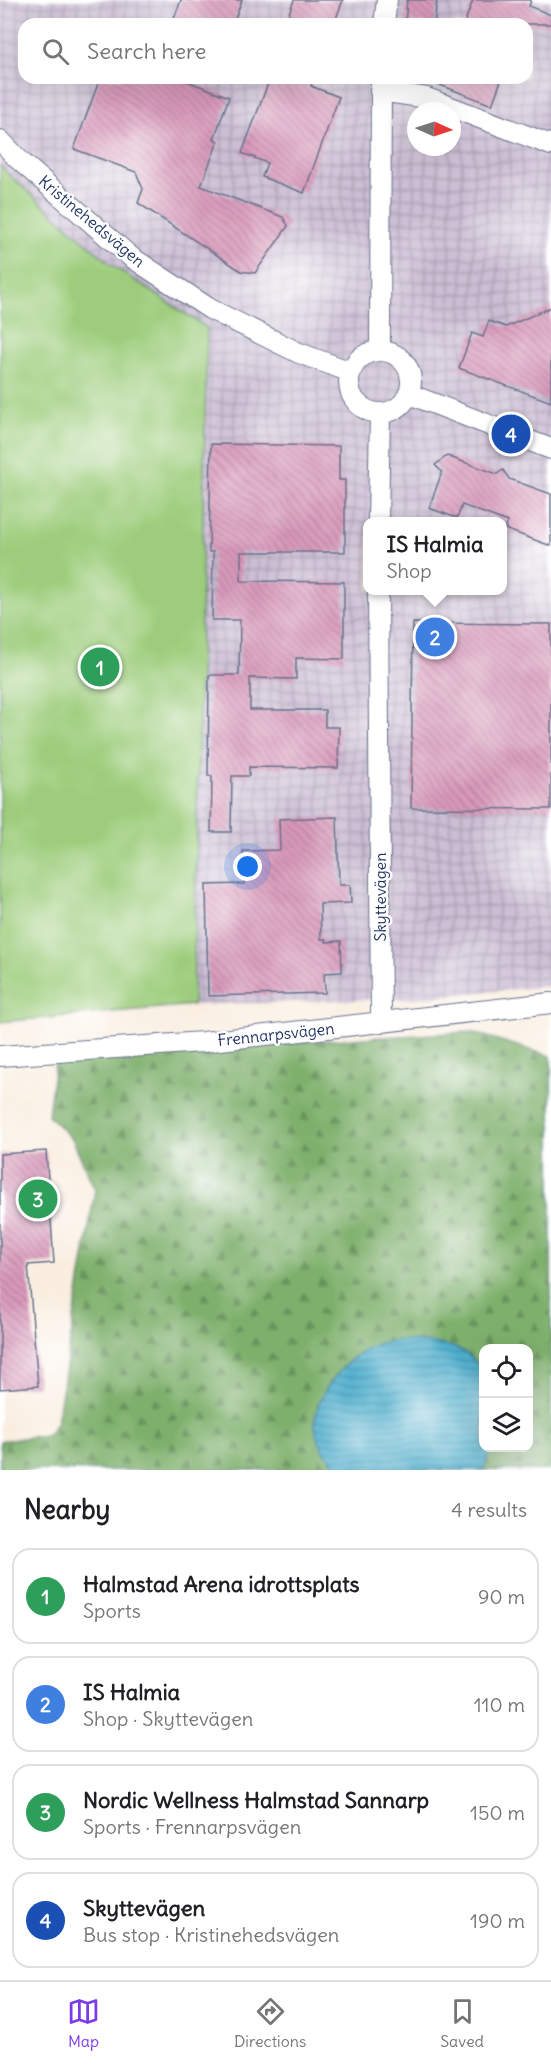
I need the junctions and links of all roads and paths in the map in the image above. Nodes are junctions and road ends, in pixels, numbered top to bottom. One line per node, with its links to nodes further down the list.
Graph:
1 (387, 0): 2 (street)
2 (385, 18)
3 (380, 85): 5 (street); 6 (street)
4 (0, 140): 7 (street, Kristinehedsvägen)
5 (551, 145)
6 (380, 350): 7 (street); 8 (street)
7 (351, 372): 9 (street)
8 (409, 394): 9 (street); 10 (street)
9 (380, 413): 11 (street)
10 (551, 450)
11 (378, 517)
12 (378, 595): 14 (street, Skyttevägen)
13 (551, 1003): 14 (street, Frennarpsvägen)
14 (381, 1023): 15 (street, Frennarpsvägen)
15 (0, 1056)

